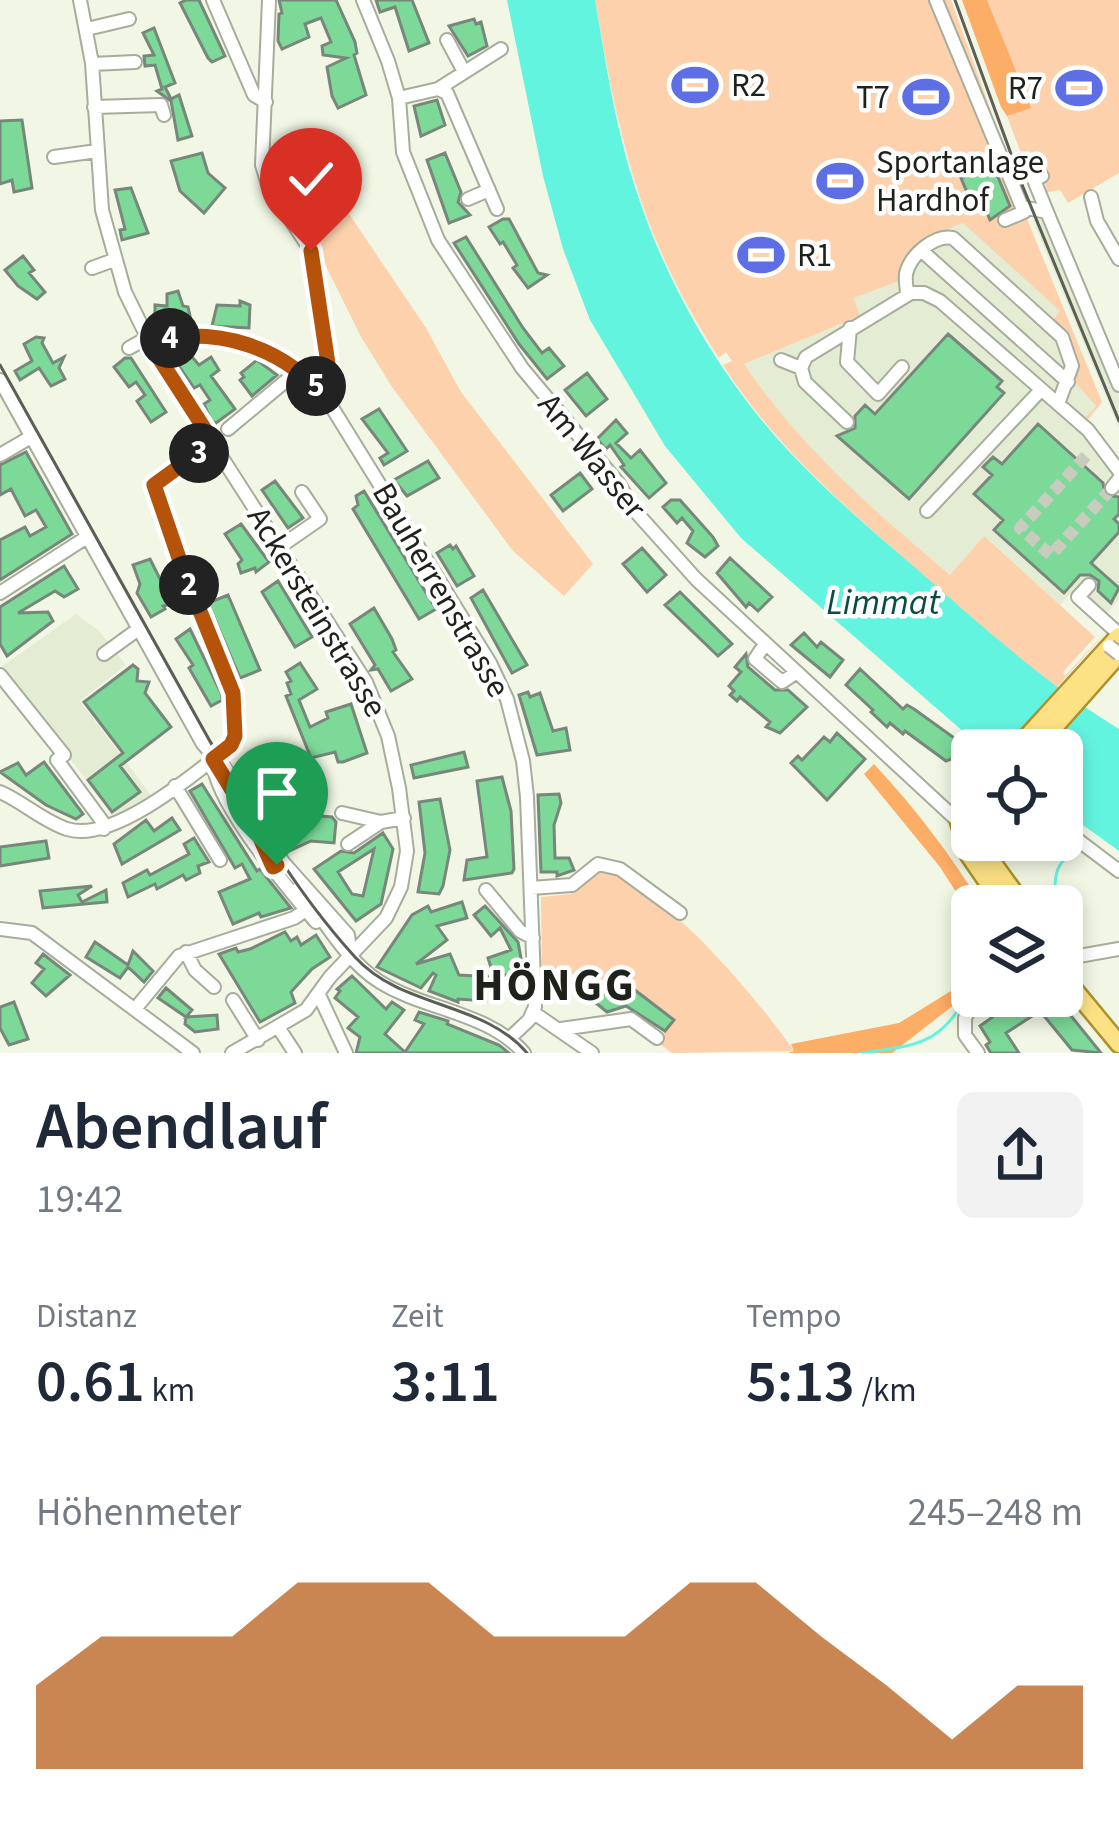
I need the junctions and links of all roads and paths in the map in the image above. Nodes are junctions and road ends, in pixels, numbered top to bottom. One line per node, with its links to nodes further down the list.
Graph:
1 (80, 0): 7 (street, Ackersteinstrasse)
2 (213, 0): 15 (street)
3 (269, 0): 15 (street)
4 (363, 0): 14 (street, Am Wasser)
5 (936, 0): 25 (street)
6 (129, 19): 7 (street)
7 (87, 29): 11 (street, Ackersteinstrasse)
8 (447, 40): 12 (street)
9 (501, 49): 12 (street)
10 (135, 62): 11 (street)
11 (92, 64): 16 (street, Ackersteinstrasse)
12 (463, 70): 13 (street)
13 (438, 88): 14 (street); 21 (street)
14 (399, 98): 77 (street, Am Wasser)
15 (266, 102): 51 (street)
16 (94, 107): 17 (street); 18 (street, Ackersteinstrasse)
17 (164, 115)
18 (97, 151): 19 (street); 28 (street, Ackersteinstrasse)
19 (54, 158)
20 (1042, 176): 26 (street)
21 (489, 190): 23 (street); 24 (street)
22 (1090, 197): 31 (street)
23 (468, 199)
24 (496, 209)
25 (1023, 210): 26 (street); 27 (street)
26 (1047, 212): 41 (street)
27 (1005, 220)
28 (108, 237): 29 (street); 32 (street, Ackersteinstrasse)
29 (88, 241)
30 (922, 251): 34 (street); 47 (street); 47 (street)
31 (1119, 259)
32 (114, 260): 33 (street); 35 (street, Ackersteinstrasse)
33 (92, 268)
34 (907, 296): 37 (street); 50 (street)
35 (130, 303): 36 (street); 38 (street, Ackersteinstrasse)
36 (112, 310)
37 (850, 328): 42 (street); 43 (street)
38 (148, 340): 39 (street); 44 (street); 45 (street, Ackersteinstrasse)
39 (129, 348)
40 (781, 360): 43 (street)
41 (1116, 366): 49 (street)
42 (902, 367)
43 (801, 368): 53 (street)
44 (300, 369): 51 (street, Bauherrenstrasse); 54 (street)
45 (167, 373): 48 (street); 56 (street, Ackersteinstrasse)
46 (0, 380): 55 (street)
47 (1068, 382): 52 (street)
48 (151, 383)
49 (1119, 385)
50 (1040, 391): 52 (street); 62 (street)
51 (328, 401): 85 (street, Bauherrenstrasse)
52 (1058, 404): 57 (street)
53 (847, 422)
54 (228, 429)
55 (30, 434): 58 (street); 63 (street)
56 (213, 442): 64 (street, Ackersteinstrasse); 74 (street)
57 (1099, 445): 59 (street); 60 (street)
58 (0, 452)
59 (1086, 456)
60 (1116, 479)
61 (302, 492): 64 (street)
62 (927, 511)
63 (87, 537): 66 (street); 74 (street)
64 (281, 546): 78 (street, Ackersteinstrasse)
65 (1089, 585): 68 (street)
66 (0, 592)
67 (133, 633): 69 (street)
68 (1117, 645): 71 (street); 72 (main road); 73 (main road)
69 (104, 654)
70 (0, 675): 80 (street)
71 (1086, 682)
72 (1035, 729)
73 (1051, 729)
74 (213, 759): 75 (street); 83 (street)
75 (175, 786): 80 (street); 82 (street)
76 (0, 792): 80 (street)
77 (951, 812)
78 (404, 818): 79 (street); 94 (street, Ackersteinstrasse)
79 (381, 822): 79 (street)
80 (104, 830)
81 (1083, 844): 84 (street)
82 (220, 860)
83 (278, 864): 87 (street); 94 (street)
84 (1119, 871)
85 (531, 888): 88 (street); 90 (street, Bauherrenstrasse)
86 (486, 890): 90 (street)
87 (306, 910): 92 (street); 94 (street)
88 (680, 913)
89 (0, 928): 99 (street)
90 (533, 938): 100 (street, Bauherrenstrasse)
91 (1119, 950): 93 (street)
92 (185, 952): 95 (street); 99 (street)
93 (1083, 955)
94 (351, 956): 96 (street, Ackersteinstrasse); 104 (street)
95 (214, 988)
96 (319, 995): 102 (street, Ackersteinstrasse); 110 (street)
97 (233, 1000): 107 (street)
98 (1083, 1000): 106 (main road)
99 (135, 1009): 108 (street)
100 (534, 1013): 103 (street); 104 (street)
101 (961, 1017): 113 (street)
102 (278, 1028): 107 (street, Ackersteinstrasse); 109 (street)
103 (561, 1029): 105 (street); 112 (street)
104 (510, 1038): 111 (street)
105 (656, 1038)
106 (1119, 1044)
107 (247, 1048)
108 (194, 1053)
109 (295, 1053)
110 (346, 1053)
111 (524, 1053)
112 (592, 1053)
113 (978, 1053)

